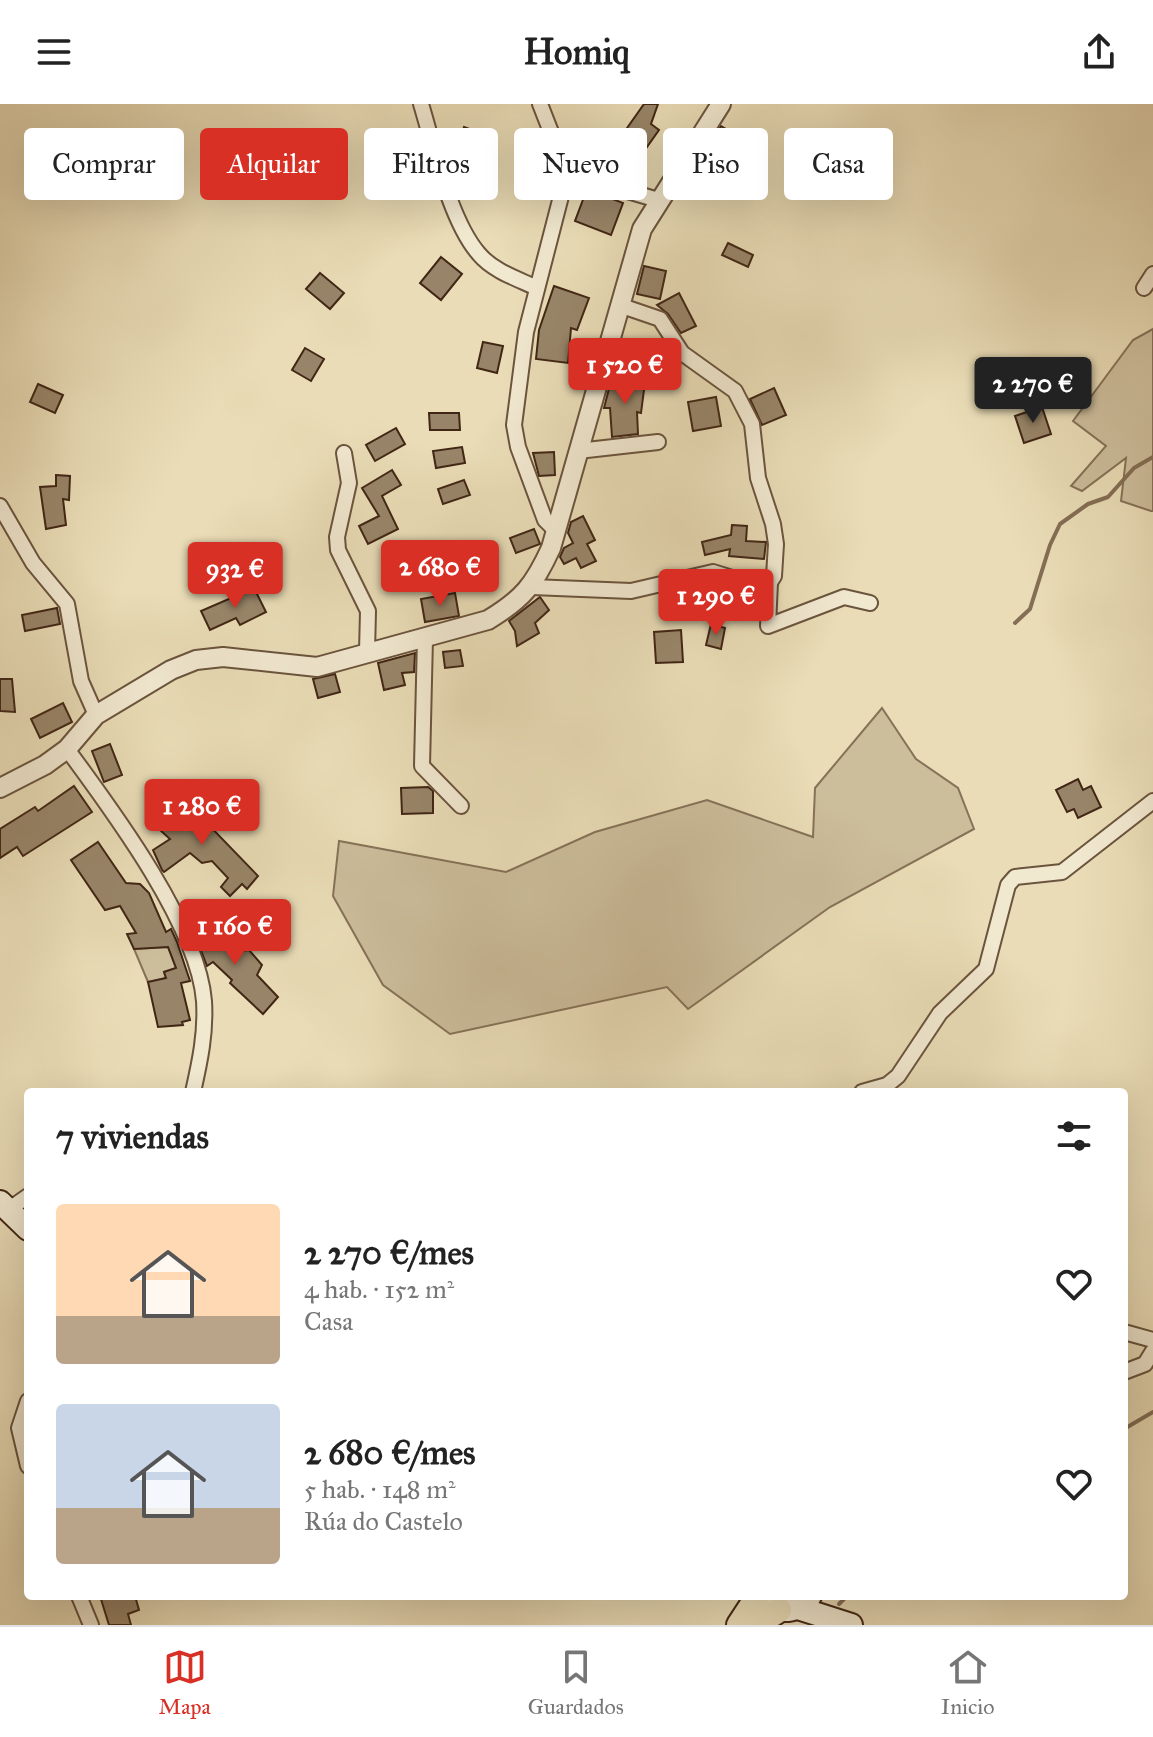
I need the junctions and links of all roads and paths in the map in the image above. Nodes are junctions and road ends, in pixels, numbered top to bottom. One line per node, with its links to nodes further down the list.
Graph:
1 (421, 104): 9 (street)
2 (540, 104): 4 (street)
3 (721, 104): 7 (street)
4 (549, 128)
5 (647, 197): 7 (street)
6 (560, 200): 9 (street)
7 (658, 200): 11 (street)
8 (1153, 274): 10 (street)
9 (537, 288): 16 (street)
10 (1144, 288)
11 (619, 305): 13 (street); 17 (street)
12 (658, 442): 13 (street)
13 (578, 451): 16 (street)
14 (344, 453): 21 (street)
15 (0, 506): 22 (street)
16 (556, 531): 18 (street)
17 (770, 582): 18 (street); 19 (street)
18 (532, 587): 20 (street)
19 (870, 603)
20 (425, 638): 21 (street); 26 (street)
21 (367, 652): 22 (street)
22 (96, 715): 23 (street)
23 (67, 749): 24 (street); 27 (street)
24 (0, 788)
25 (1153, 801): 28 (street)
26 (461, 806)
27 (194, 1088)
28 (876, 1088)
29 (24, 1198): 30 (street)
30 (4, 1206): 31 (main road)
31 (24, 1225)
32 (1128, 1333): 33 (street)
33 (1153, 1340)
34 (1153, 1351): 35 (street)
35 (1128, 1370)
36 (24, 1413): 37 (street)
37 (24, 1449)
38 (81, 1600): 40 (street)
39 (787, 1600): 41 (highway); 42 (highway); 43 (main road)
40 (91, 1625)
41 (739, 1625)
42 (756, 1625)
43 (851, 1625)

